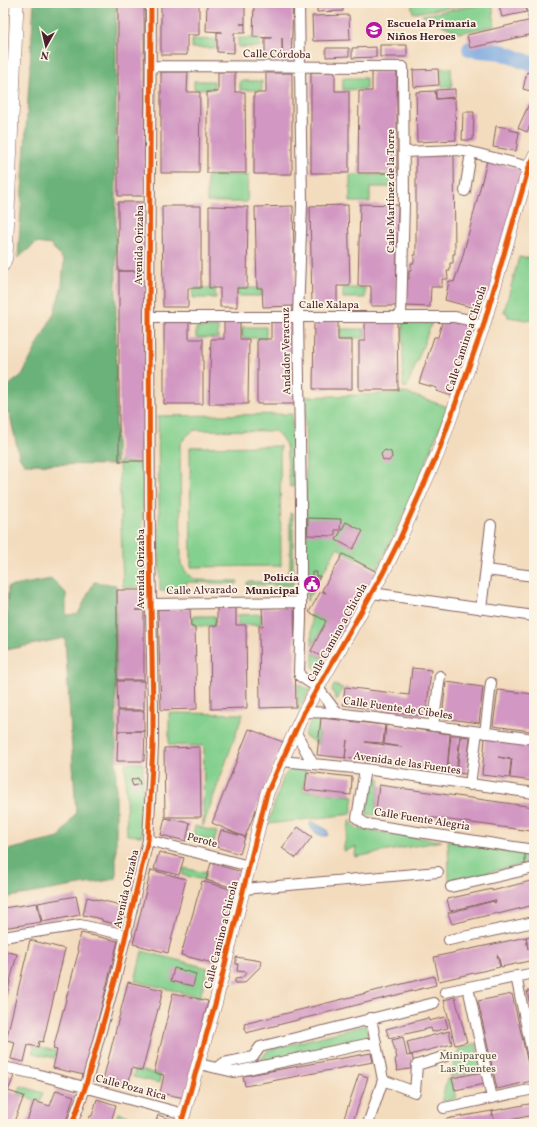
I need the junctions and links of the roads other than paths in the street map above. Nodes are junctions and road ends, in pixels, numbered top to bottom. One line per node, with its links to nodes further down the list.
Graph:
1 (17, 3): 13 (street)
2 (151, 3): 6 (street, Avenida Orizaba)
3 (299, 3): 7 (street, Andador Veracruz)
4 (534, 3): 5 (street)
5 (534, 15)
6 (151, 66): 7 (street, Calle Córdoba); 16 (street, Avenida Orizaba)
7 (300, 67): 8 (street, Calle Córdoba); 14 (street, Andador Veracruz)
8 (403, 67): 9 (street, Calle Martínez de la Torre)
9 (404, 152): 10 (street); 15 (street, Calle Martínez de la Torre)
10 (471, 152): 11 (street); 12 (street)
11 (532, 162): 17 (street, Calle Camino a Chicola)
12 (465, 191)
13 (3, 265)
14 (298, 316): 15 (street, Calle Xalapa); 16 (street, Calle Xalapa); 22 (street, Andador Veracruz)
15 (402, 316): 17 (street, Calle Xalapa)
16 (149, 317): 23 (street, Avenida Orizaba)
17 (483, 327): 21 (street, Calle Camino a Chicola)
18 (492, 525): 19 (street)
19 (486, 570): 20 (street); 24 (street)
20 (534, 576)
21 (372, 593): 24 (street); 28 (street, Calle Camino a Chicola)
22 (301, 602): 23 (street, Calle Alvarado); 28 (street, Andador Veracruz)
23 (151, 604): 40 (street, Avenida Orizaba)
24 (481, 609): 25 (street)
25 (534, 616)
26 (440, 676): 31 (street)
27 (491, 683): 33 (street)
28 (318, 688): 29 (street, Calle Camino a Chicola); 30 (street, Calle Fuente de Cibeles)
29 (304, 712): 30 (street); 32 (street, Calle Camino a Chicola)
30 (337, 713): 31 (street, Calle Fuente de Cibeles)
31 (433, 726): 33 (street, Calle Fuente de Cibeles)
32 (295, 731): 35 (street, Calle Camino a Chicola); 36 (street)
33 (481, 733): 34 (street); 38 (street)
34 (534, 739)
35 (281, 761): 36 (street, Avenida de las Fuentes); 42 (street, Calle Camino a Chicola)
36 (313, 764): 37 (street, Avenida de las Fuentes)
37 (365, 770): 38 (street, Avenida de las Fuentes); 41 (street, Calle Fuente Alegria)
38 (470, 785): 39 (street, Avenida de las Fuentes)
39 (534, 793)
40 (148, 840): 42 (street, Perote); 48 (street, Avenida Orizaba)
41 (534, 850)
42 (249, 866): 46 (street, Calle Camino a Chicola)
43 (534, 868): 45 (street)
44 (438, 872): 46 (street)
45 (451, 886)
46 (244, 889): 60 (street, Calle Camino a Chicola)
47 (534, 922): 50 (street)
48 (127, 935): 49 (street); 64 (street, Avenida Orizaba)
49 (3, 937)
50 (449, 940)
51 (534, 973): 52 (street)
52 (516, 976): 53 (street); 59 (street)
53 (468, 987): 54 (street); 66 (street)
54 (446, 992)
55 (434, 1004): 56 (street)
56 (371, 1018): 57 (street); 62 (street)
57 (376, 1042): 62 (street); 63 (street)
58 (446, 1056): 63 (street)
59 (534, 1062)
60 (199, 1064): 62 (street); 68 (street, Calle Camino a Chicola)
61 (3, 1067): 64 (street, Calle Poza Rica)
62 (216, 1068)
63 (383, 1080): 70 (street)
64 (85, 1088): 68 (street, Calle Poza Rica); 69 (street, Avenida Orizaba)
65 (534, 1089): 66 (street)
66 (492, 1098): 67 (street)
67 (444, 1108)
68 (183, 1119)
69 (72, 1124)
70 (368, 1124)

